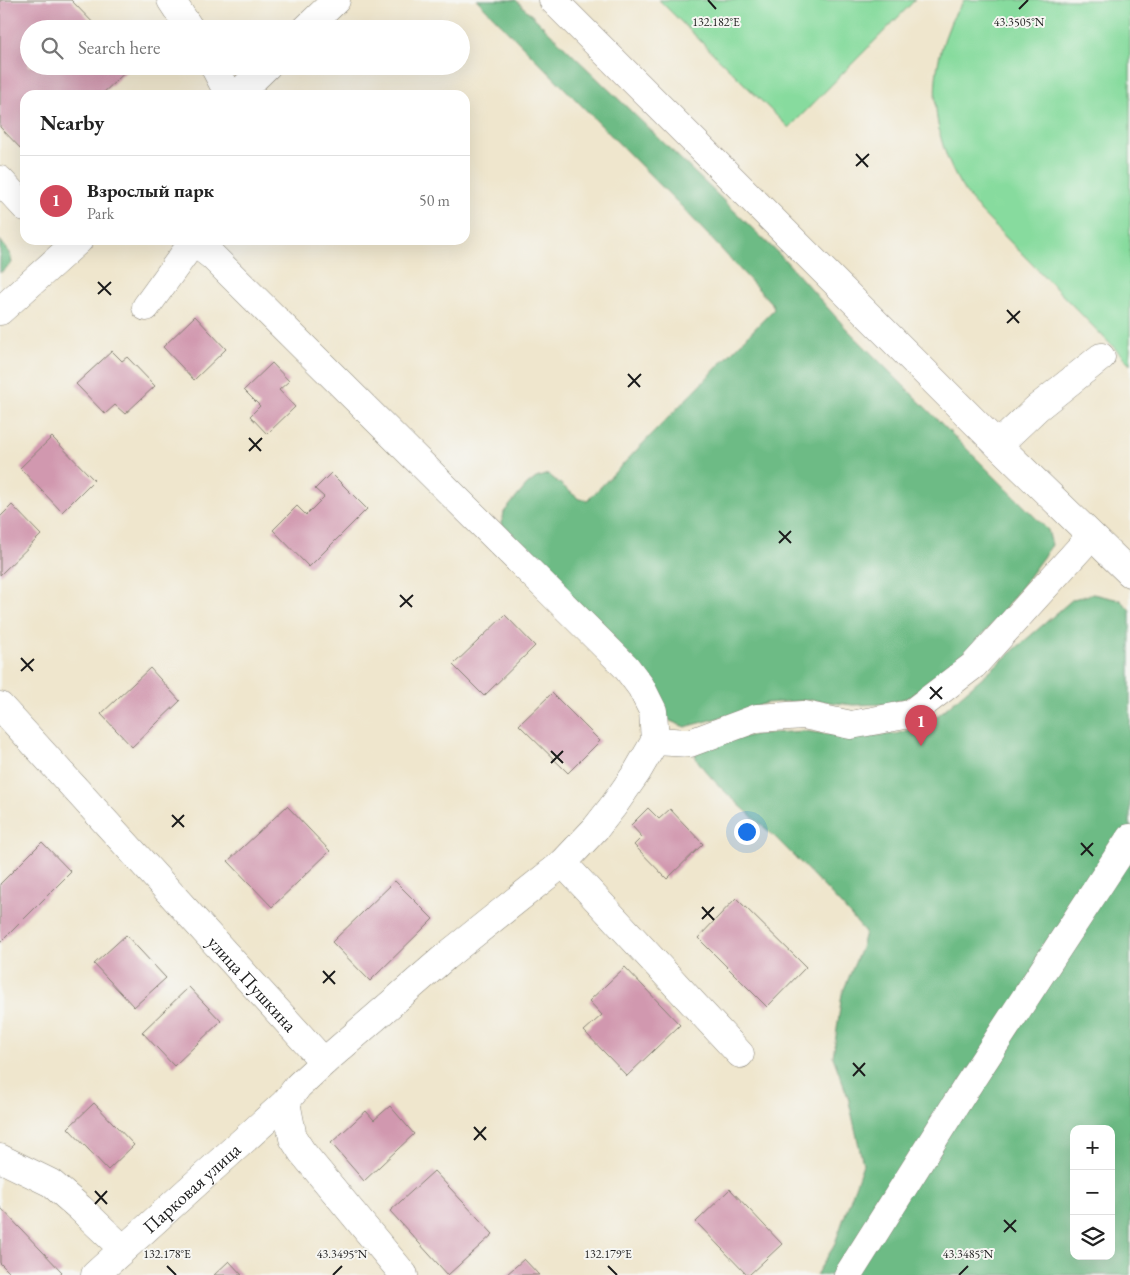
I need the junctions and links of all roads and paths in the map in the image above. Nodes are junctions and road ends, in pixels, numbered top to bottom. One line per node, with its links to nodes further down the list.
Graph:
1 (171, 0): 4 (street)
2 (336, 0): 5 (street)
3 (553, 0): 18 (street)
4 (184, 20)
5 (315, 20)
6 (219, 75): 8 (street)
7 (257, 75): 9 (street)
8 (226, 90)
9 (241, 90)
10 (0, 180): 11 (street)
11 (20, 202)
12 (65, 245): 16 (street)
13 (189, 245): 15 (street)
14 (197, 245): 22 (street)
15 (146, 307)
16 (0, 311)
17 (1100, 357): 18 (street)
18 (998, 445): 19 (street)
19 (1091, 536): 20 (street); 22 (street)
20 (1130, 573)
21 (0, 706): 26 (street, улица Пушкина)
22 (655, 741): 24 (street)
23 (1130, 838): 32 (street)
24 (563, 862): 25 (street); 26 (street)
25 (740, 1054)
26 (324, 1062): 27 (street)
27 (286, 1102): 29 (street, Парковая улица); 31 (street)
28 (0, 1158): 29 (street)
29 (123, 1249): 30 (street, Парковая улица)
30 (95, 1275)
31 (404, 1275)
32 (848, 1275)

